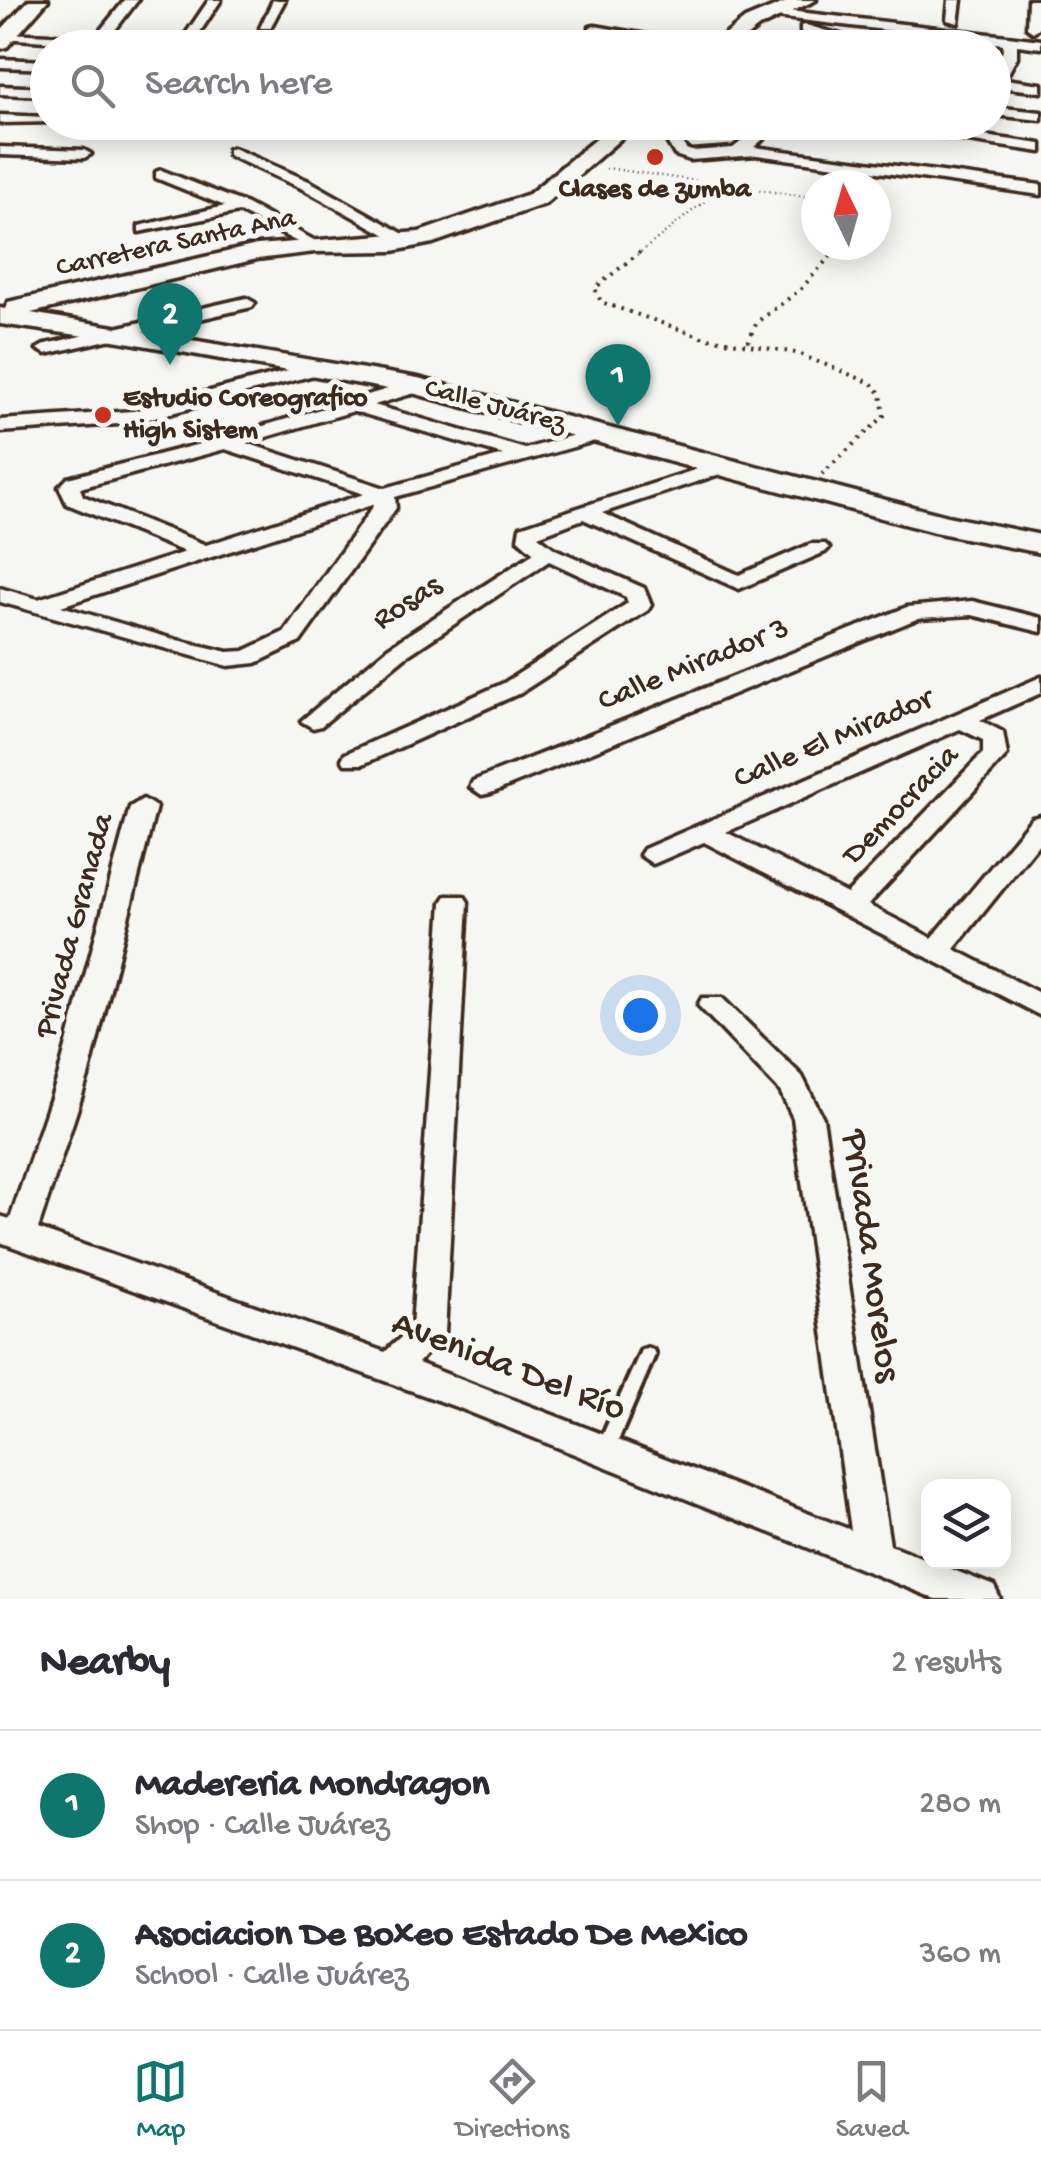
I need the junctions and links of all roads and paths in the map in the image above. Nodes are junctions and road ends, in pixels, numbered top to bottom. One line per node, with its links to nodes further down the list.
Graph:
1 (39, 0): 17 (street)
2 (132, 0): 12 (street)
3 (215, 0): 13 (street)
4 (279, 0): 10 (street)
5 (807, 0): 8 (street)
6 (954, 0): 9 (street)
7 (1034, 0): 11 (street)
8 (767, 15): 14 (street); 15 (street); 16 (street)
9 (954, 20)
10 (265, 25)
11 (1033, 28)
12 (108, 30)
13 (195, 30)
14 (745, 30)
15 (814, 30)
16 (907, 30)
17 (3, 40): 18 (street)
18 (30, 40)
19 (1011, 41): 20 (street)
20 (1041, 44)
21 (1041, 52): 22 (street)
22 (1011, 58)
23 (0, 64): 24 (street)
24 (30, 65)
25 (1011, 85): 26 (street)
26 (1041, 88)
27 (0, 90): 28 (street)
28 (30, 91)
29 (1011, 113): 30 (street)
30 (1041, 116)
31 (0, 119): 32 (street)
32 (30, 120)
33 (608, 140): 44 (street, Carretera Santa Ana)
34 (676, 140): 40 (street)
35 (753, 140): 40 (street)
36 (977, 140): 37 (street)
37 (1014, 145): 38 (street); 43 (street)
38 (1041, 148)
39 (0, 151): 42 (street)
40 (739, 151): 47 (street)
41 (234, 152): 51 (street)
42 (84, 154)
43 (1041, 163)
44 (579, 164): 46 (path); 51 (street, Carretera Santa Ana)
45 (161, 175): 49 (street)
46 (738, 189): 48 (path); 57 (path)
47 (1041, 190)
48 (801, 196)
49 (241, 207): 50 (street); 52 (street)
50 (145, 229)
51 (410, 242): 52 (street, Carretera Santa Ana)
52 (315, 245): 55 (street, Carretera Santa Ana)
53 (827, 260): 57 (path)
54 (246, 303): 56 (street)
55 (0, 313): 56 (street, Calle Juárez)
56 (120, 333): 58 (street); 59 (street, Calle Juárez)
57 (748, 342): 67 (path)
58 (46, 349)
59 (323, 367): 60 (street, Calle Juárez); 62 (street)
60 (418, 386): 61 (street); 63 (street, Calle Juárez)
61 (353, 405): 64 (street); 65 (street)
62 (0, 426)
63 (594, 435): 65 (street); 66 (street, Calle Juárez)
64 (226, 443): 68 (street); 72 (street)
65 (526, 455): 68 (street)
66 (722, 467): 67 (street, Calle Juárez); 69 (street)
67 (806, 489): 70 (street, Calle Juárez)
68 (384, 494): 72 (street); 75 (street)
69 (581, 511): 71 (street); 73 (street)
70 (1041, 544)
71 (818, 548)
72 (207, 553): 75 (street)
73 (548, 553): 79 (street, Rosas); 80 (street)
74 (0, 596): 75 (street)
75 (36, 607)
76 (1041, 626): 81 (street, Calle Mirador 3)
77 (1041, 684): 78 (street, Calle El Mirador)
78 (962, 720): 84 (street, Calle El Mirador); 87 (street, Democracia)
79 (313, 721)
80 (354, 759)
81 (482, 787)
82 (143, 807): 91 (street, Privada Granada)
83 (1041, 824): 88 (street)
84 (705, 832): 85 (street, Calle El Mirador); 87 (street)
85 (653, 855)
86 (455, 902): 93 (street)
87 (850, 908): 88 (street)
88 (936, 952): 90 (street)
89 (712, 1004): 95 (street, Privada Morelos)
90 (1041, 1006)
91 (11, 1231): 93 (street, Avenida Del Río)
92 (648, 1355): 94 (lane)
93 (390, 1368): 94 (street, Avenida Del Río)
94 (605, 1450): 95 (street, Avenida Del Río)
95 (873, 1555): 96 (street, Avenida Del Río)
96 (982, 1599)

